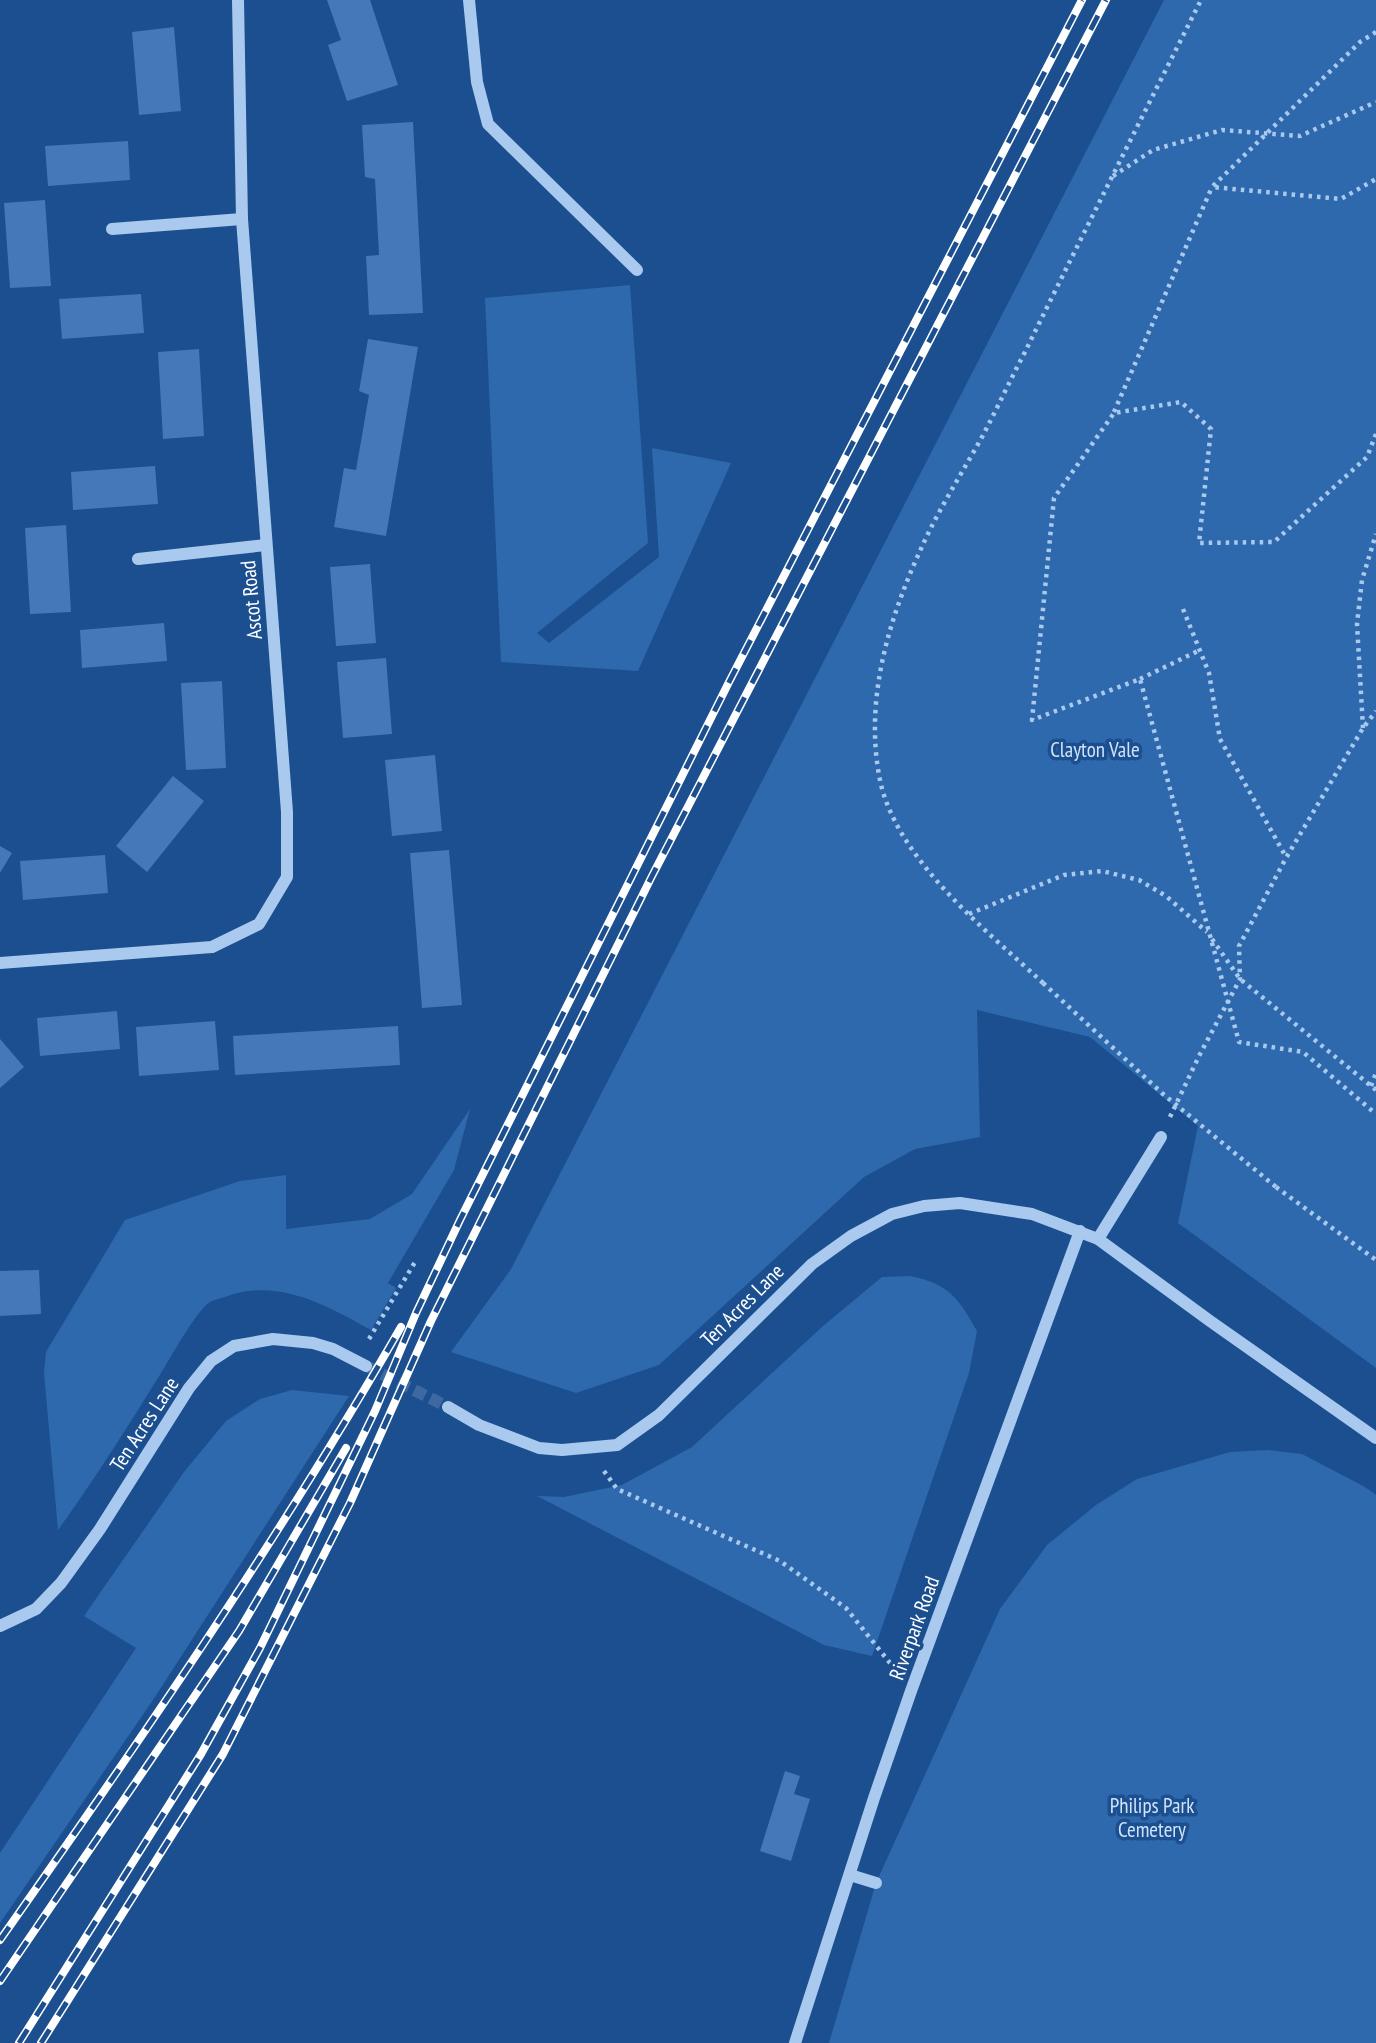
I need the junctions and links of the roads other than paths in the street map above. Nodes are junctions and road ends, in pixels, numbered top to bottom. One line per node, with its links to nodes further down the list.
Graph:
1 (238, 0): 3 (street, Ascot Road)
2 (469, 0): 5 (street)
3 (242, 219): 4 (street); 6 (street, Ascot Road)
4 (112, 229)
5 (637, 270)
6 (266, 545): 7 (street); 8 (street, Ascot Road)
7 (138, 559)
8 (0, 963)
9 (1161, 1137): 11 (street)
10 (1080, 1231): 11 (street, Ten Acres Lane); 13 (street, Ten Acres Lane); 16 (street, Riverpark Road)
11 (1098, 1239): 14 (street, Ten Acres Lane)
12 (361, 1363): 15 (street, Ten Acres Lane)
13 (448, 1408)
14 (1376, 1437)
15 (0, 1626)
16 (849, 1875): 17 (street); 18 (street, Riverpark Road)
17 (876, 1883)
18 (795, 2043)

